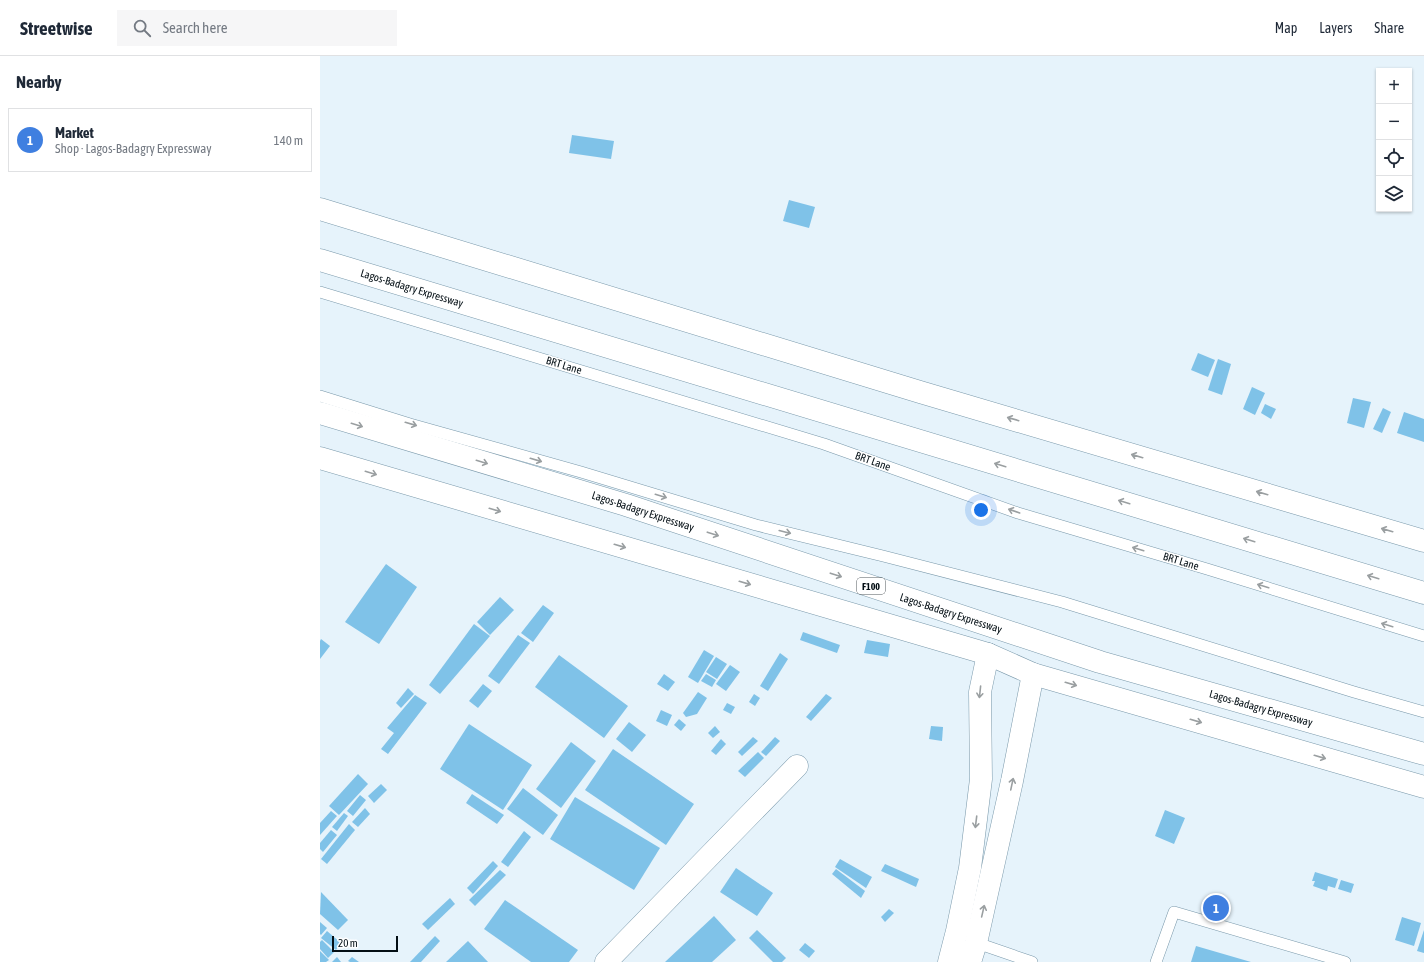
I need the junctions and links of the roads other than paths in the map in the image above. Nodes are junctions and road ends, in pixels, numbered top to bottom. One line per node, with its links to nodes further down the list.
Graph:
1 (320, 209): 7 (main road, one-way to 1)
2 (320, 260): 8 (main road, Lagos-Badagry Expressway, one-way to 2)
3 (320, 292): 9 (lane, BRT Lane, one-way to 3)
4 (320, 396): 12 (lane, one-way to 12)
5 (320, 413): 13 (main road, Lagos-Badagry Expressway / F100, one-way to 13)
6 (320, 458): 10 (main road, one-way to 10)
7 (1424, 541)
8 (1424, 593)
9 (1424, 636)
10 (988, 654): 11 (main road); 16 (main road, one-way to 16)
11 (1033, 674): 15 (main road, one-way to 15); 17 (main road, one-way to 11)
12 (1424, 712)
13 (1424, 754)
14 (797, 766): 18 (main road)
15 (1424, 787)
16 (957, 931): 17 (lane); 19 (main road)
17 (973, 952): 20 (lane)
18 (606, 962)
19 (949, 962)
20 (1032, 962)
21 (1156, 962): 22 (lane)
22 (1345, 962)

